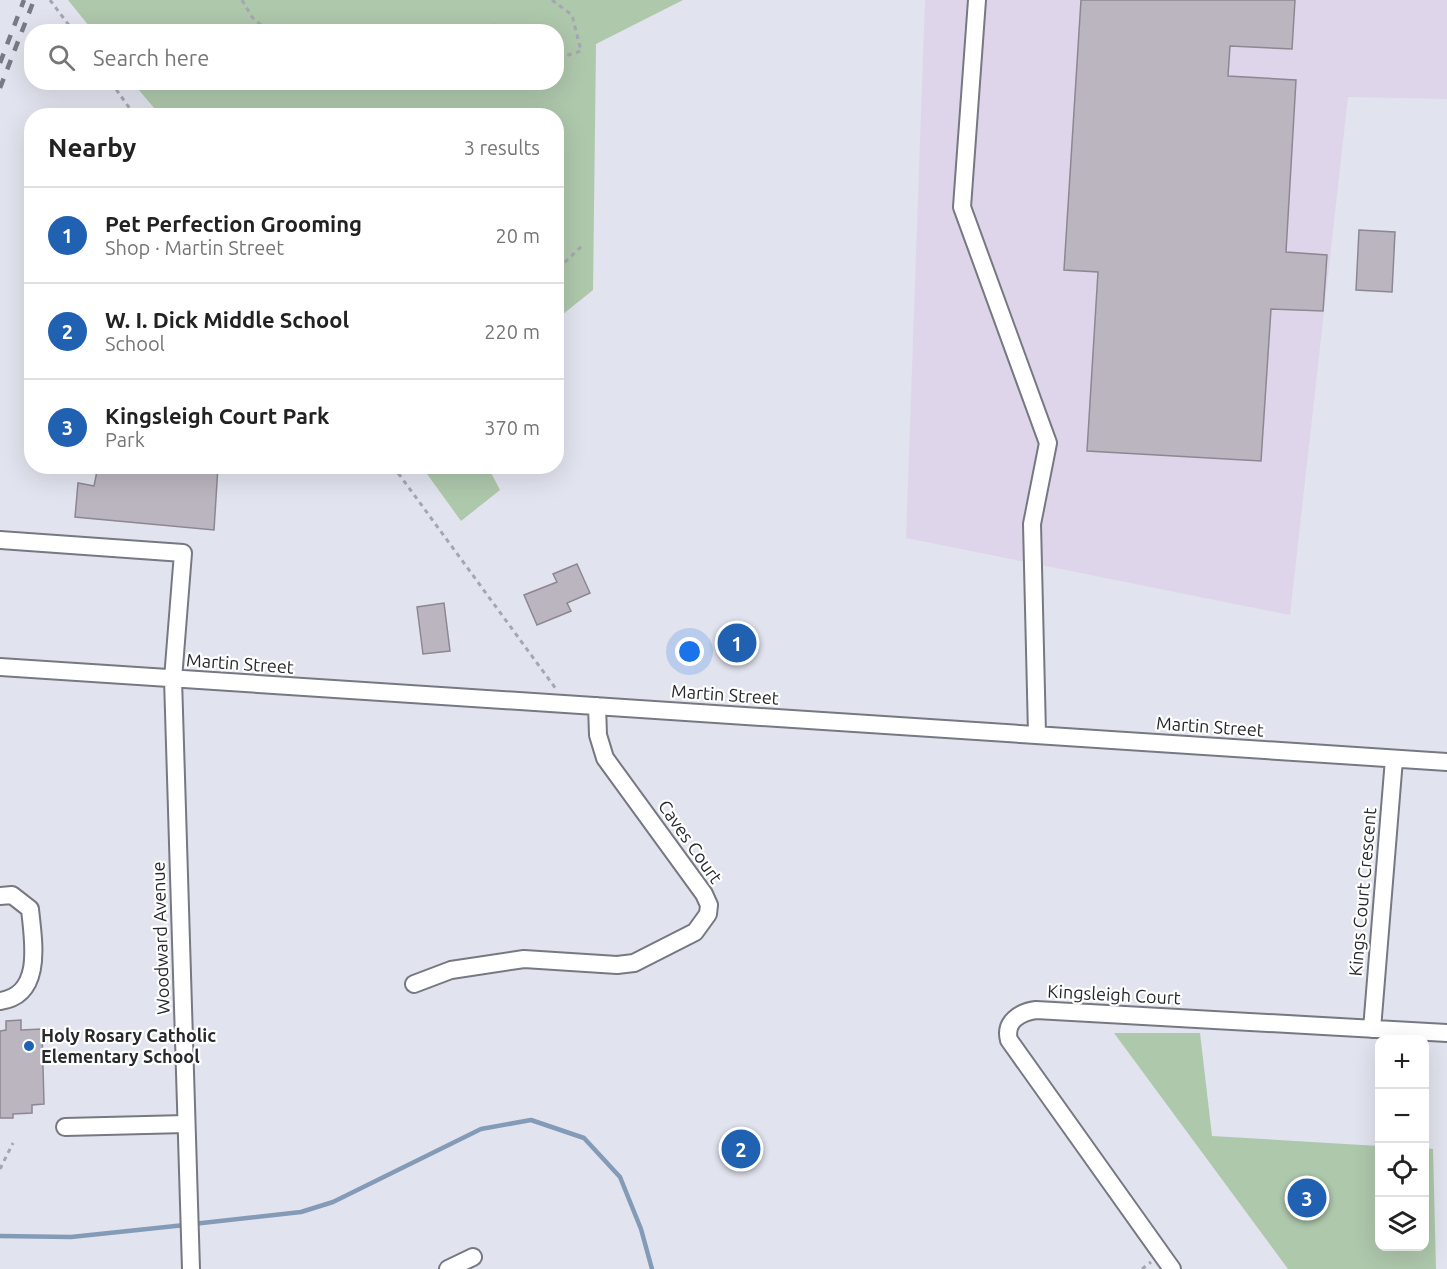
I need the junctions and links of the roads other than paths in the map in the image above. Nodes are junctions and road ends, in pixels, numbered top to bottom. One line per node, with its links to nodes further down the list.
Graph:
1 (977, 0): 6 (street)
2 (0, 540): 4 (street, Woodward Avenue)
3 (0, 667): 4 (street, Martin Street)
4 (172, 679): 5 (street, Martin Street); 14 (street, Woodward Avenue)
5 (597, 706): 6 (street, Martin Street); 10 (street, Caves Court)
6 (1037, 734): 7 (street, Martin Street)
7 (1394, 759): 8 (street, Martin Street); 12 (street, Kings Court Crescent)
8 (1447, 762)
9 (0, 896): 11 (street)
10 (414, 984)
11 (0, 1001)
12 (1372, 1029): 13 (street, Kingsleigh Court); 19 (street, Kingsleigh Court)
13 (1447, 1033)
14 (186, 1124): 15 (street); 17 (street, Woodward Avenue)
15 (65, 1127)
16 (473, 1257): 18 (street)
17 (191, 1269)
18 (448, 1269)
19 (1172, 1269)

